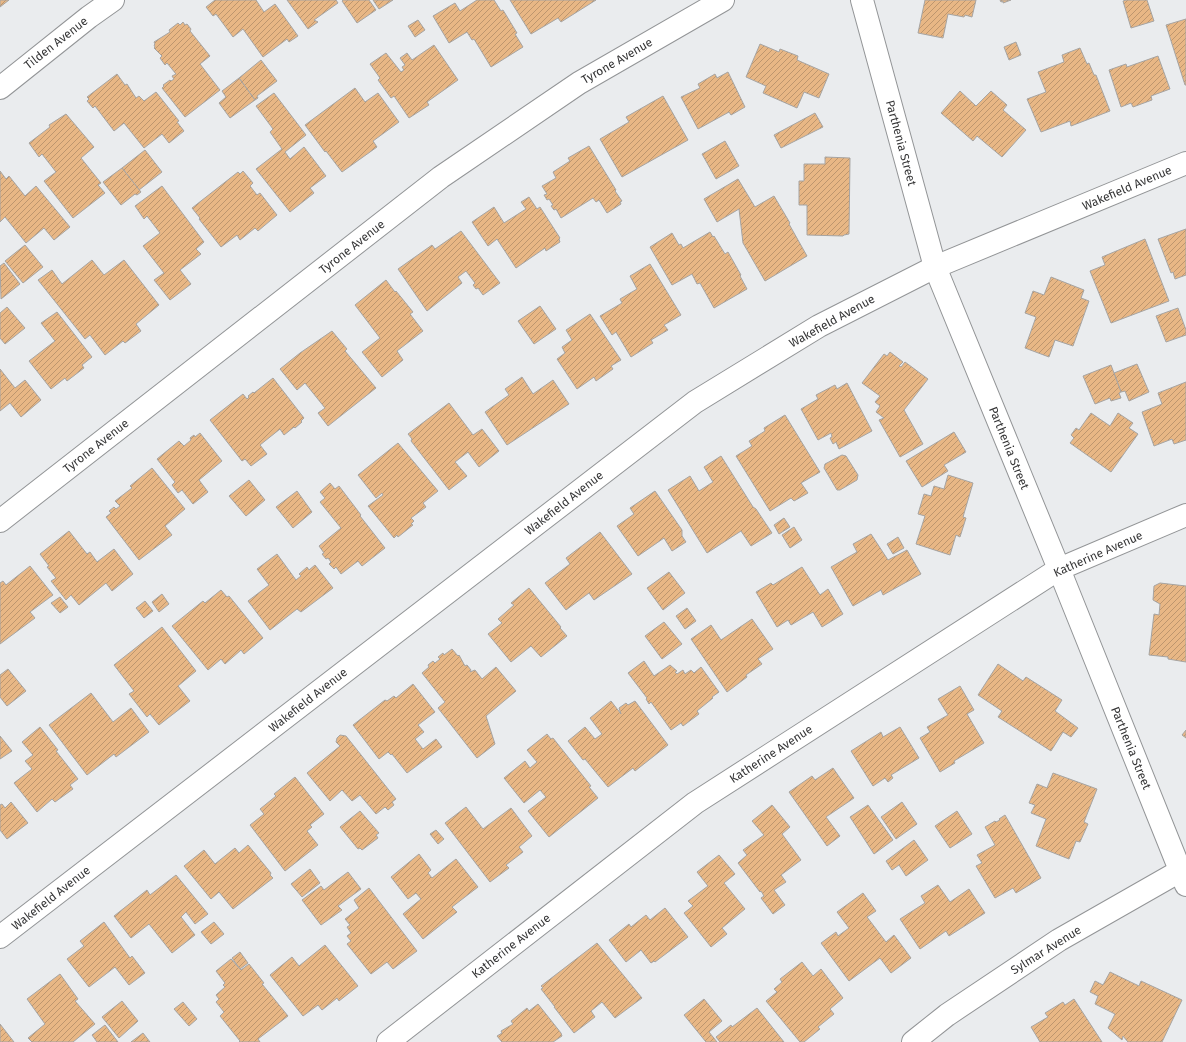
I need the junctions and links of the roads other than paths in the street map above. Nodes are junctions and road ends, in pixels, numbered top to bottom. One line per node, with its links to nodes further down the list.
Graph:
1 (112, 0): 4 (street, Tilden Avenue)
2 (723, 0): 8 (street, Tyrone Avenue)
3 (862, 0): 6 (street, Parthenia Street)
4 (0, 88)
5 (1186, 163): 6 (street, Wakefield Avenue)
6 (935, 268): 9 (street, Parthenia Street); 11 (street, Wakefield Avenue)
7 (1186, 515): 9 (street, Katherine Avenue)
8 (0, 521)
9 (1059, 569): 10 (street, Parthenia Street); 12 (street, Katherine Avenue)
10 (1184, 875): 13 (street, Sylmar Avenue)
11 (0, 937)
12 (388, 1042)
13 (913, 1042)

